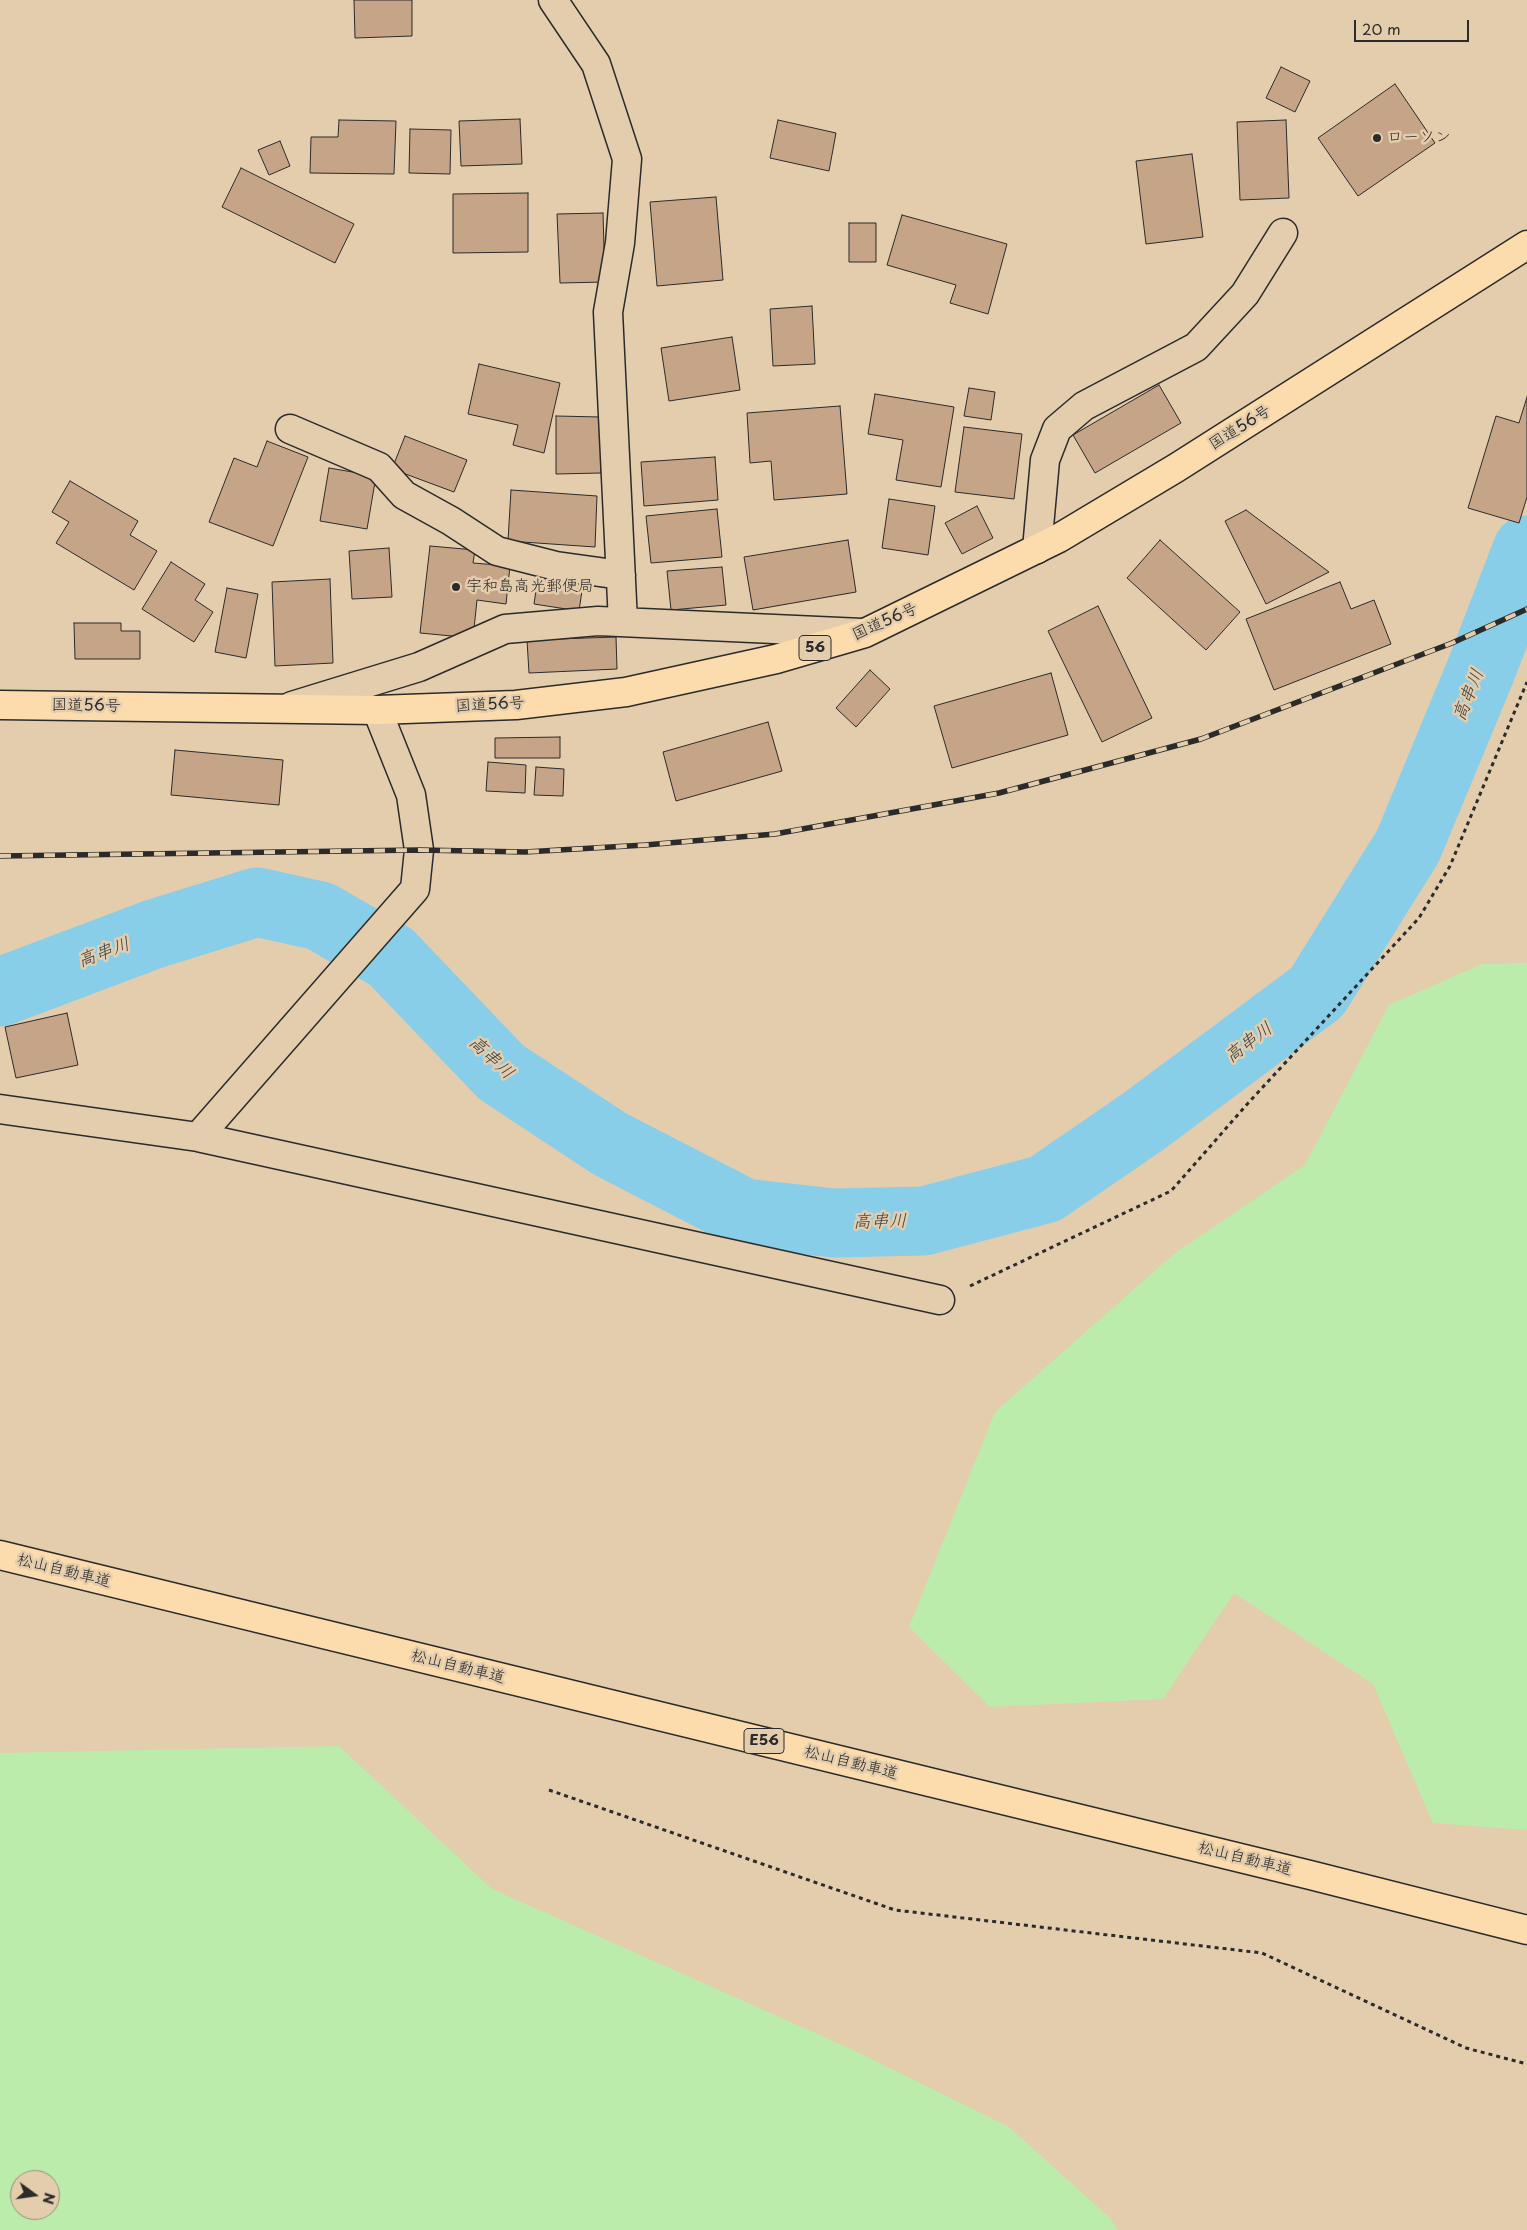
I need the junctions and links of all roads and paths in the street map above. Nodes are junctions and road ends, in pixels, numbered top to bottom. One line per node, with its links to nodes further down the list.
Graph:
1 (553, 0): 6 (street)
2 (1283, 232): 5 (street)
3 (1527, 245): 5 (highway, 国道56号 / 56)
4 (290, 429): 6 (street)
5 (1037, 549): 8 (highway, 国道56号 / 56)
6 (621, 575): 7 (street)
7 (622, 622): 8 (street); 11 (street)
8 (865, 633): 12 (highway, 国道56号 / 56)
9 (1527, 682): 15 (path)
10 (0, 705): 11 (highway, 国道56号 / 56)
11 (284, 709): 12 (highway, 国道56号 / 56)
12 (378, 710): 14 (street)
13 (0, 1109): 14 (street)
14 (198, 1138): 15 (street)
15 (940, 1300)
16 (0, 1555): 18 (highway, 松山自動車道 / E56)
17 (549, 1790): 19 (path)
18 (1527, 1930)
19 (1527, 2064)

